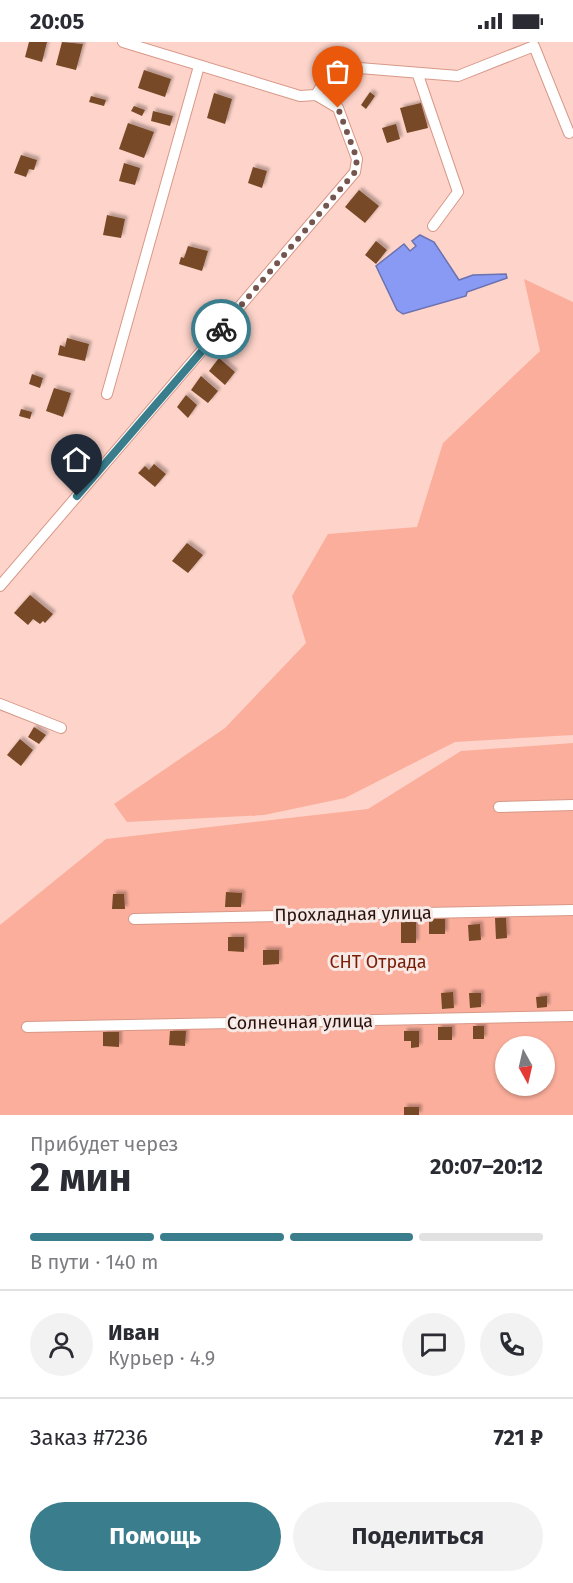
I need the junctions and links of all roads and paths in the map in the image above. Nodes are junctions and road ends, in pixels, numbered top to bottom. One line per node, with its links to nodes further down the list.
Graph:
1 (123, 42): 3 (street)
2 (538, 44): 4 (street); 6 (street)
3 (199, 66): 5 (street); 8 (street)
4 (418, 75): 5 (street); 7 (street)
5 (316, 95): 9 (street)
6 (569, 133)
7 (433, 226)
8 (107, 394)
9 (0, 586)
10 (0, 704): 11 (street)
11 (62, 728)
12 (573, 805): 13 (street)
13 (499, 807)
14 (573, 910): 15 (street, Прохладная улица)
15 (134, 919)
16 (573, 1016): 17 (street, Солнечная улица)
17 (27, 1027)

